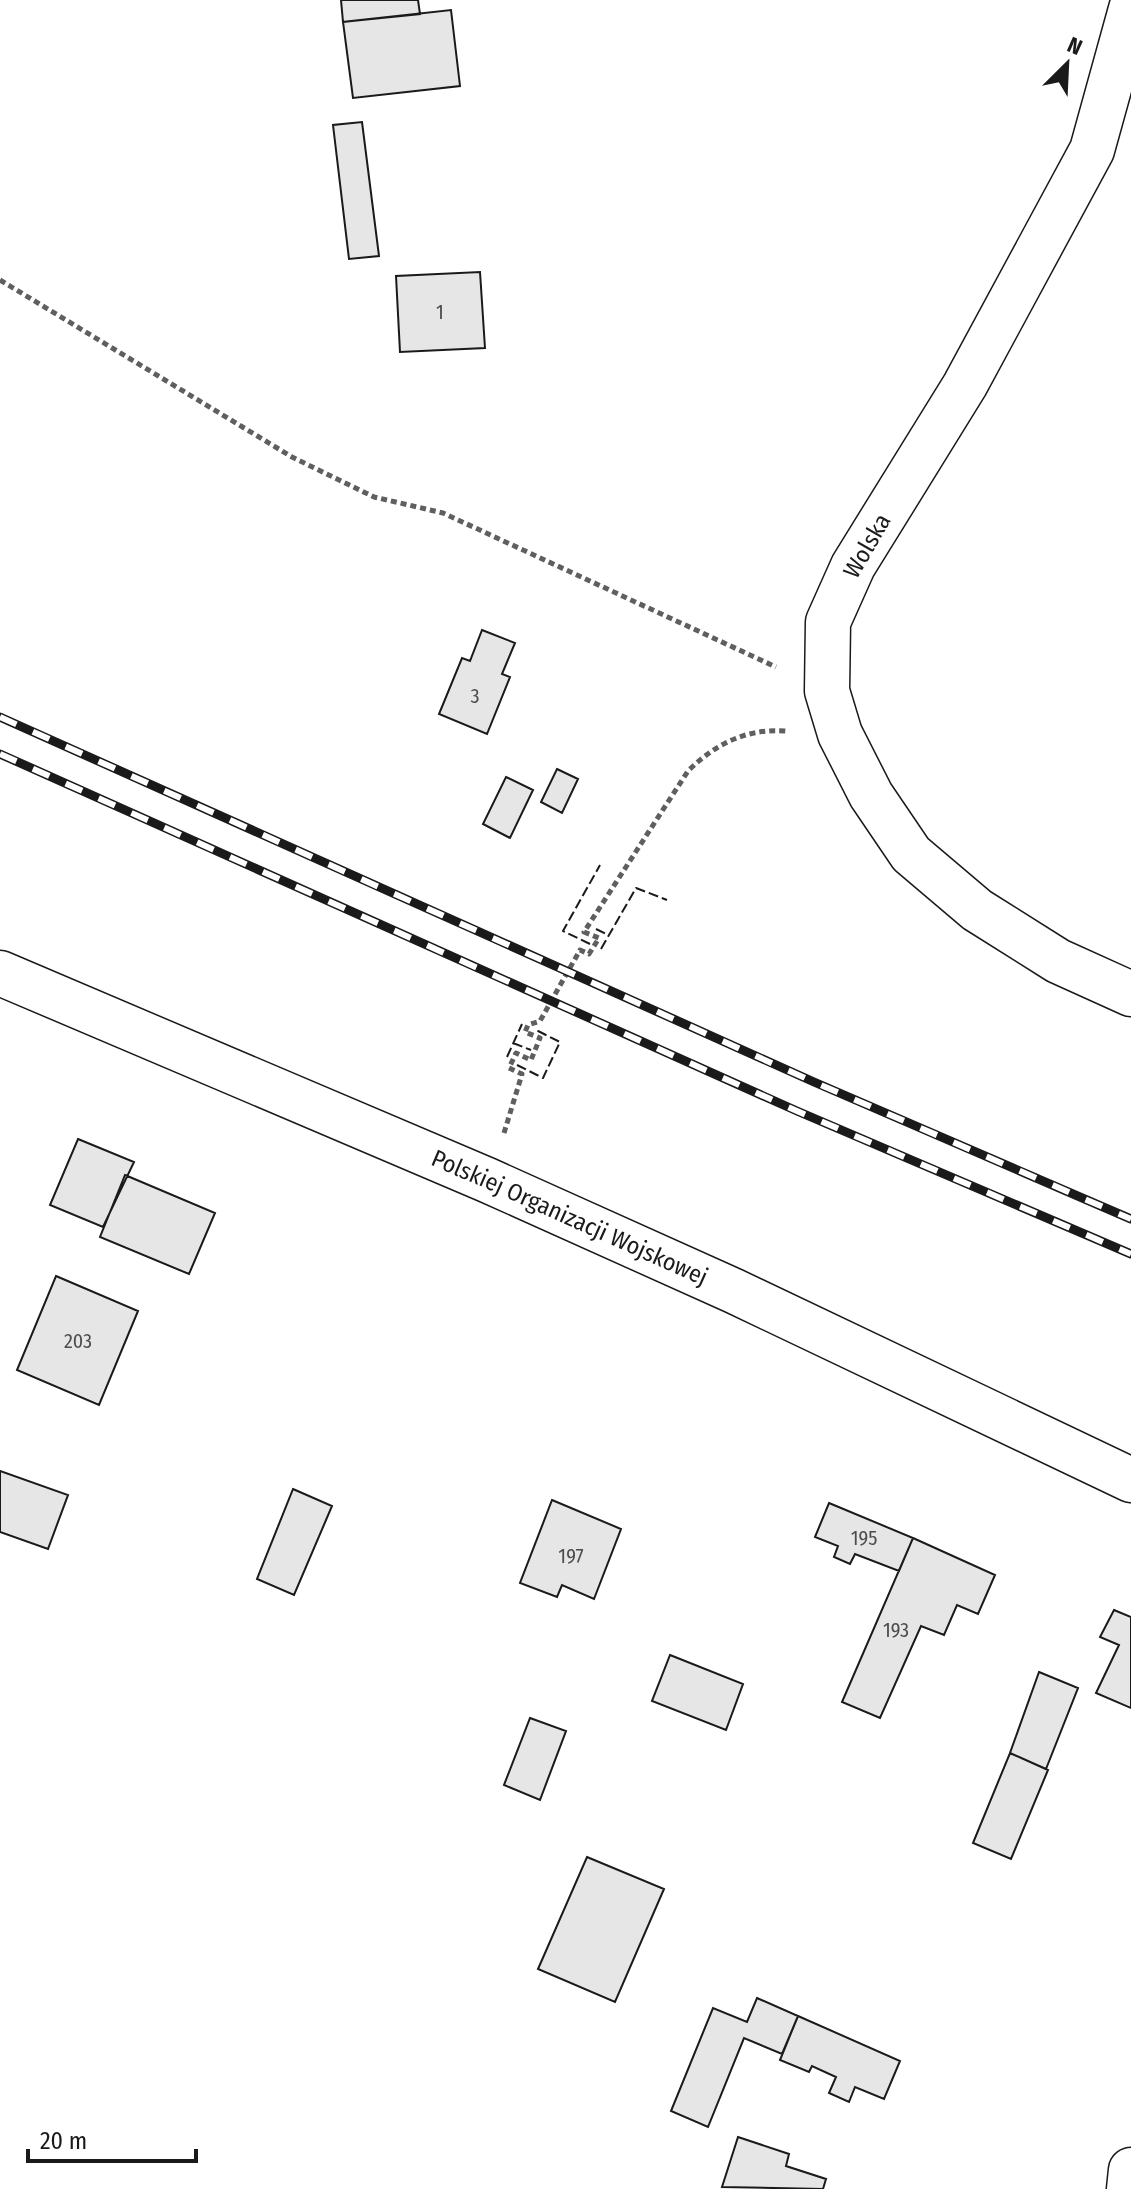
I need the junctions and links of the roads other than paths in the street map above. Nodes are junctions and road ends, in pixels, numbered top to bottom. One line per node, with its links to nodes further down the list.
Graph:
1 (1131, 9): 3 (street, Wolska)
2 (0, 973): 4 (street, Polskiej Organizacji Wojskowej)
3 (1131, 994)
4 (1131, 1480)
5 (1131, 2170): 6 (street)
6 (1129, 2189)

